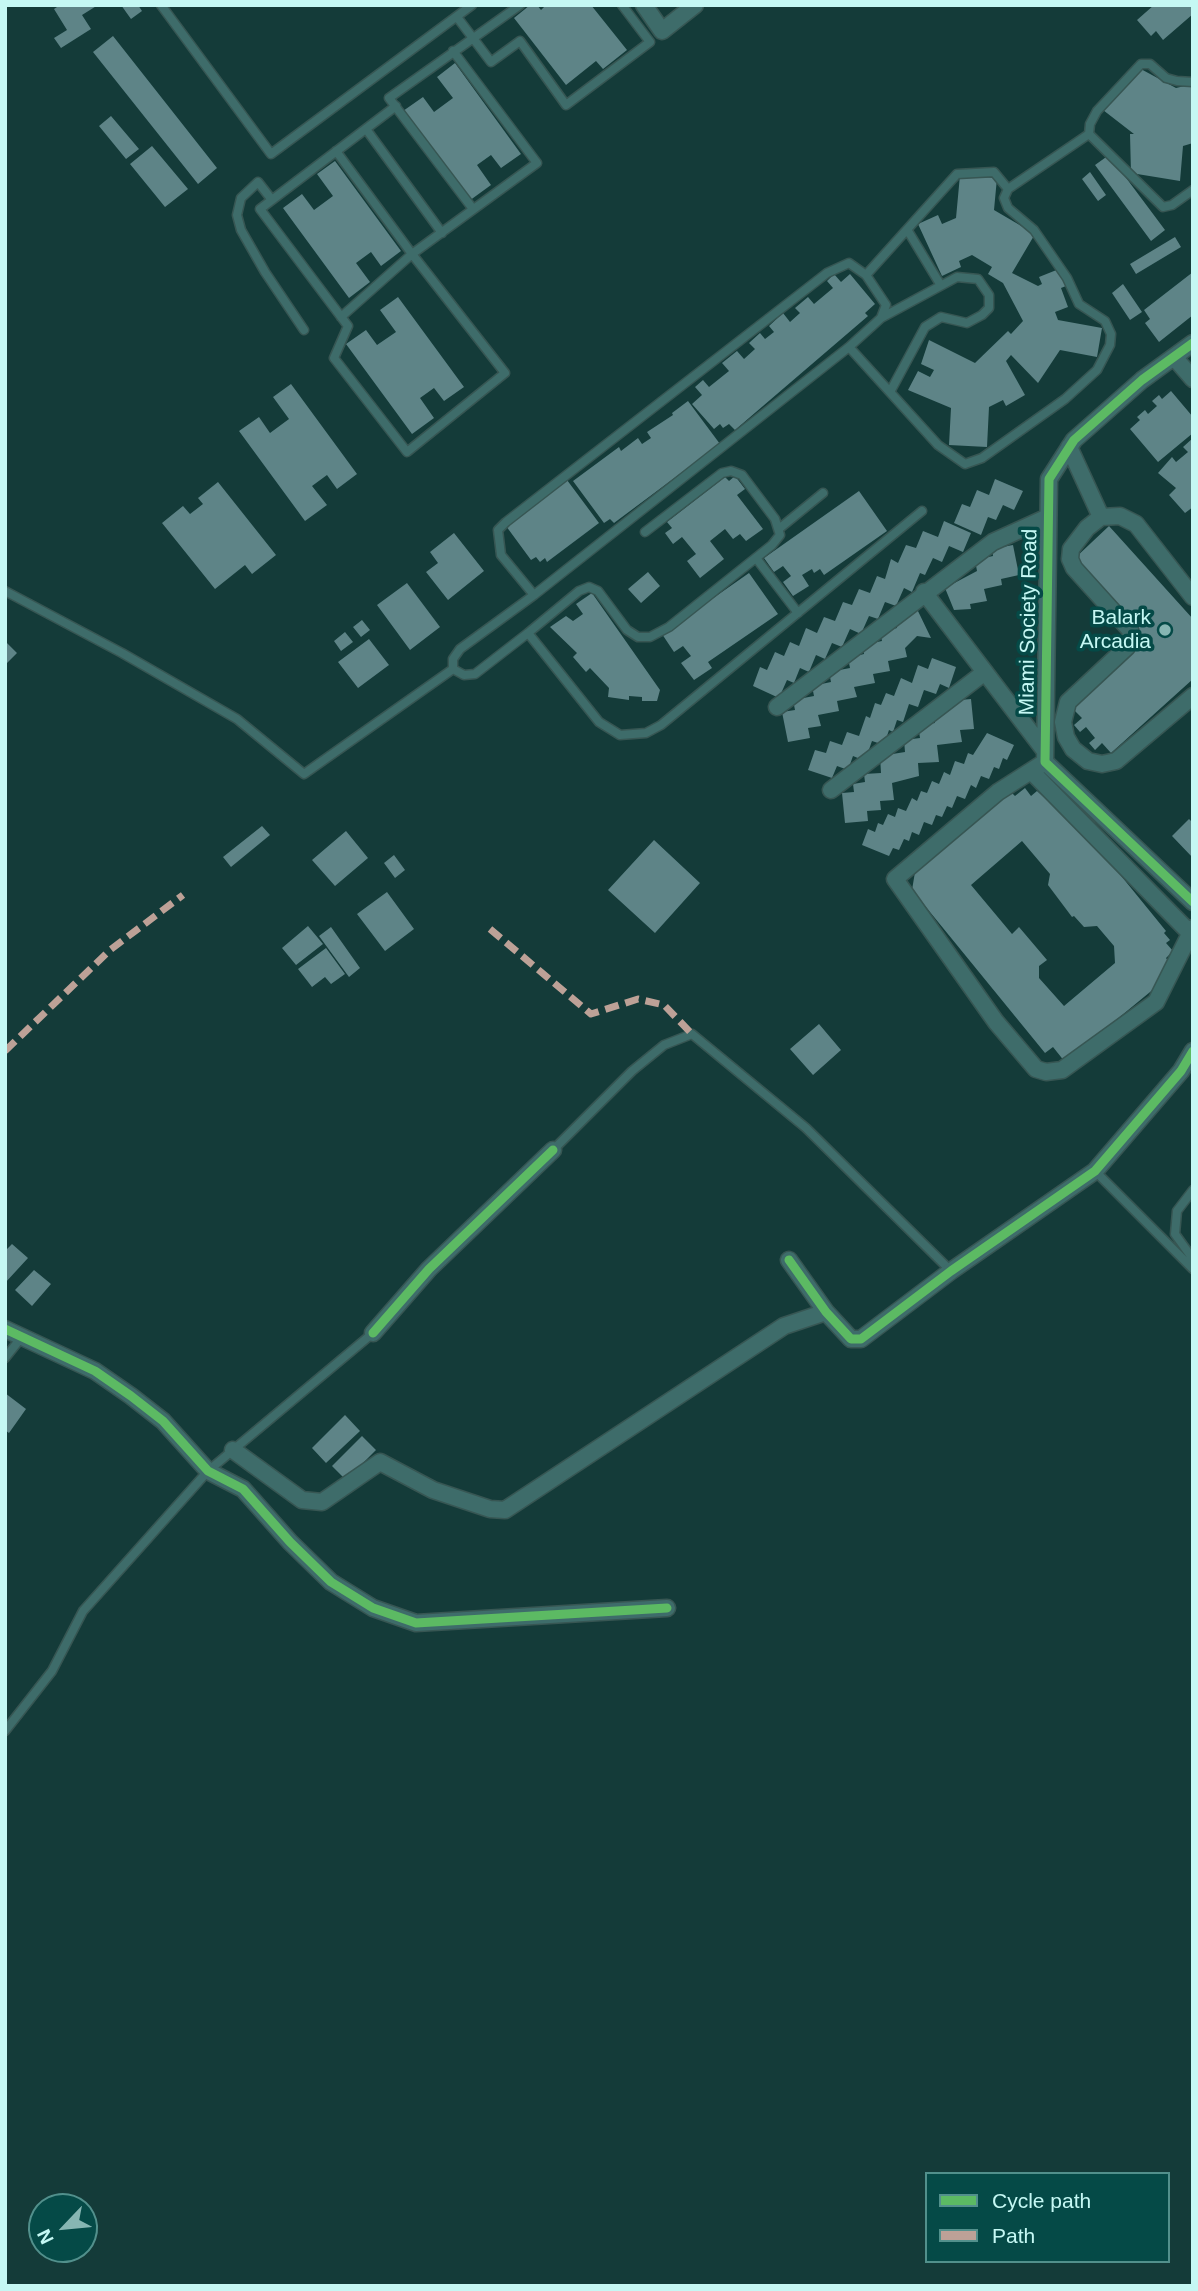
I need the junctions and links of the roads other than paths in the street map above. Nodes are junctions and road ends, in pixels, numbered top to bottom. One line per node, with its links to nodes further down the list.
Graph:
1 (161, 5): 7 (lane)
2 (472, 5): 7 (lane)
3 (520, 5): 8 (lane)
4 (622, 5): 8 (lane)
5 (644, 5): 6 (street)
6 (695, 5)
7 (457, 16): 8 (lane)
8 (473, 38): 9 (lane)
9 (453, 51): 11 (lane); 18 (lane)
10 (1193, 82): 13 (lane)
11 (396, 106): 12 (lane); 18 (lane)
12 (366, 129): 14 (lane); 20 (lane)
13 (1089, 134): 15 (lane); 16 (lane)
14 (336, 151): 17 (lane); 21 (lane)
15 (1008, 188): 19 (lane); 31 (lane)
16 (1193, 190)
17 (272, 200): 24 (lane); 26 (lane)
18 (472, 209): 20 (lane)
19 (908, 230): 22 (lane); 23 (lane)
20 (442, 233): 21 (lane)
21 (412, 254): 24 (lane); 24 (lane)
22 (866, 275): 25 (lane); 42 (lane)
23 (940, 284): 25 (lane); 31 (lane)
24 (341, 317)
25 (881, 318): 28 (lane)
26 (304, 330)
27 (1193, 343): 29 (street, Miami Society Road)
28 (849, 347): 31 (lane); 42 (lane)
29 (1174, 357): 30 (street); 32 (street, Miami Society Road)
30 (1193, 379)
31 (890, 392)
32 (1069, 447): 35 (street); 36 (street, Miami Society Road)
33 (823, 494): 37 (lane)
34 (922, 511): 44 (lane)
35 (1101, 516): 43 (street); 48 (street)
36 (1048, 517): 41 (street); 50 (street, Miami Society Road)
37 (780, 528): 38 (lane); 39 (lane)
38 (645, 532)
39 (756, 558): 44 (lane); 45 (lane)
40 (5, 591): 46 (lane)
41 (924, 592): 47 (street); 49 (street)
42 (534, 595): 46 (lane)
43 (1193, 597)
44 (798, 613): 45 (lane)
45 (528, 633): 46 (lane)
46 (453, 669)
47 (985, 672): 50 (street); 51 (street)
48 (1193, 696)
49 (777, 707)
50 (1040, 761): 52 (street); 53 (street); 55 (street)
51 (831, 790)
52 (1118, 831): 53 (street); 54 (street)
53 (1104, 846): 55 (street)
54 (1193, 902)
55 (1191, 930)
56 (1193, 1051): 57 (street)
57 (1187, 1074): 59 (street)
58 (553, 1150): 64 (lane); 67 (street)
59 (1095, 1171): 63 (lane); 64 (street)
60 (1193, 1190): 61 (lane)
61 (1193, 1259)
62 (789, 1260): 65 (street)
63 (1193, 1269)
64 (951, 1271): 65 (street)
65 (827, 1312): 70 (street)
66 (5, 1329): 68 (street)
67 (373, 1333): 70 (lane)
68 (21, 1338): 69 (lane); 71 (street)
69 (5, 1358)
70 (233, 1450): 71 (lane)
71 (208, 1471): 72 (street); 73 (lane)
72 (667, 1608)
73 (5, 1731)

